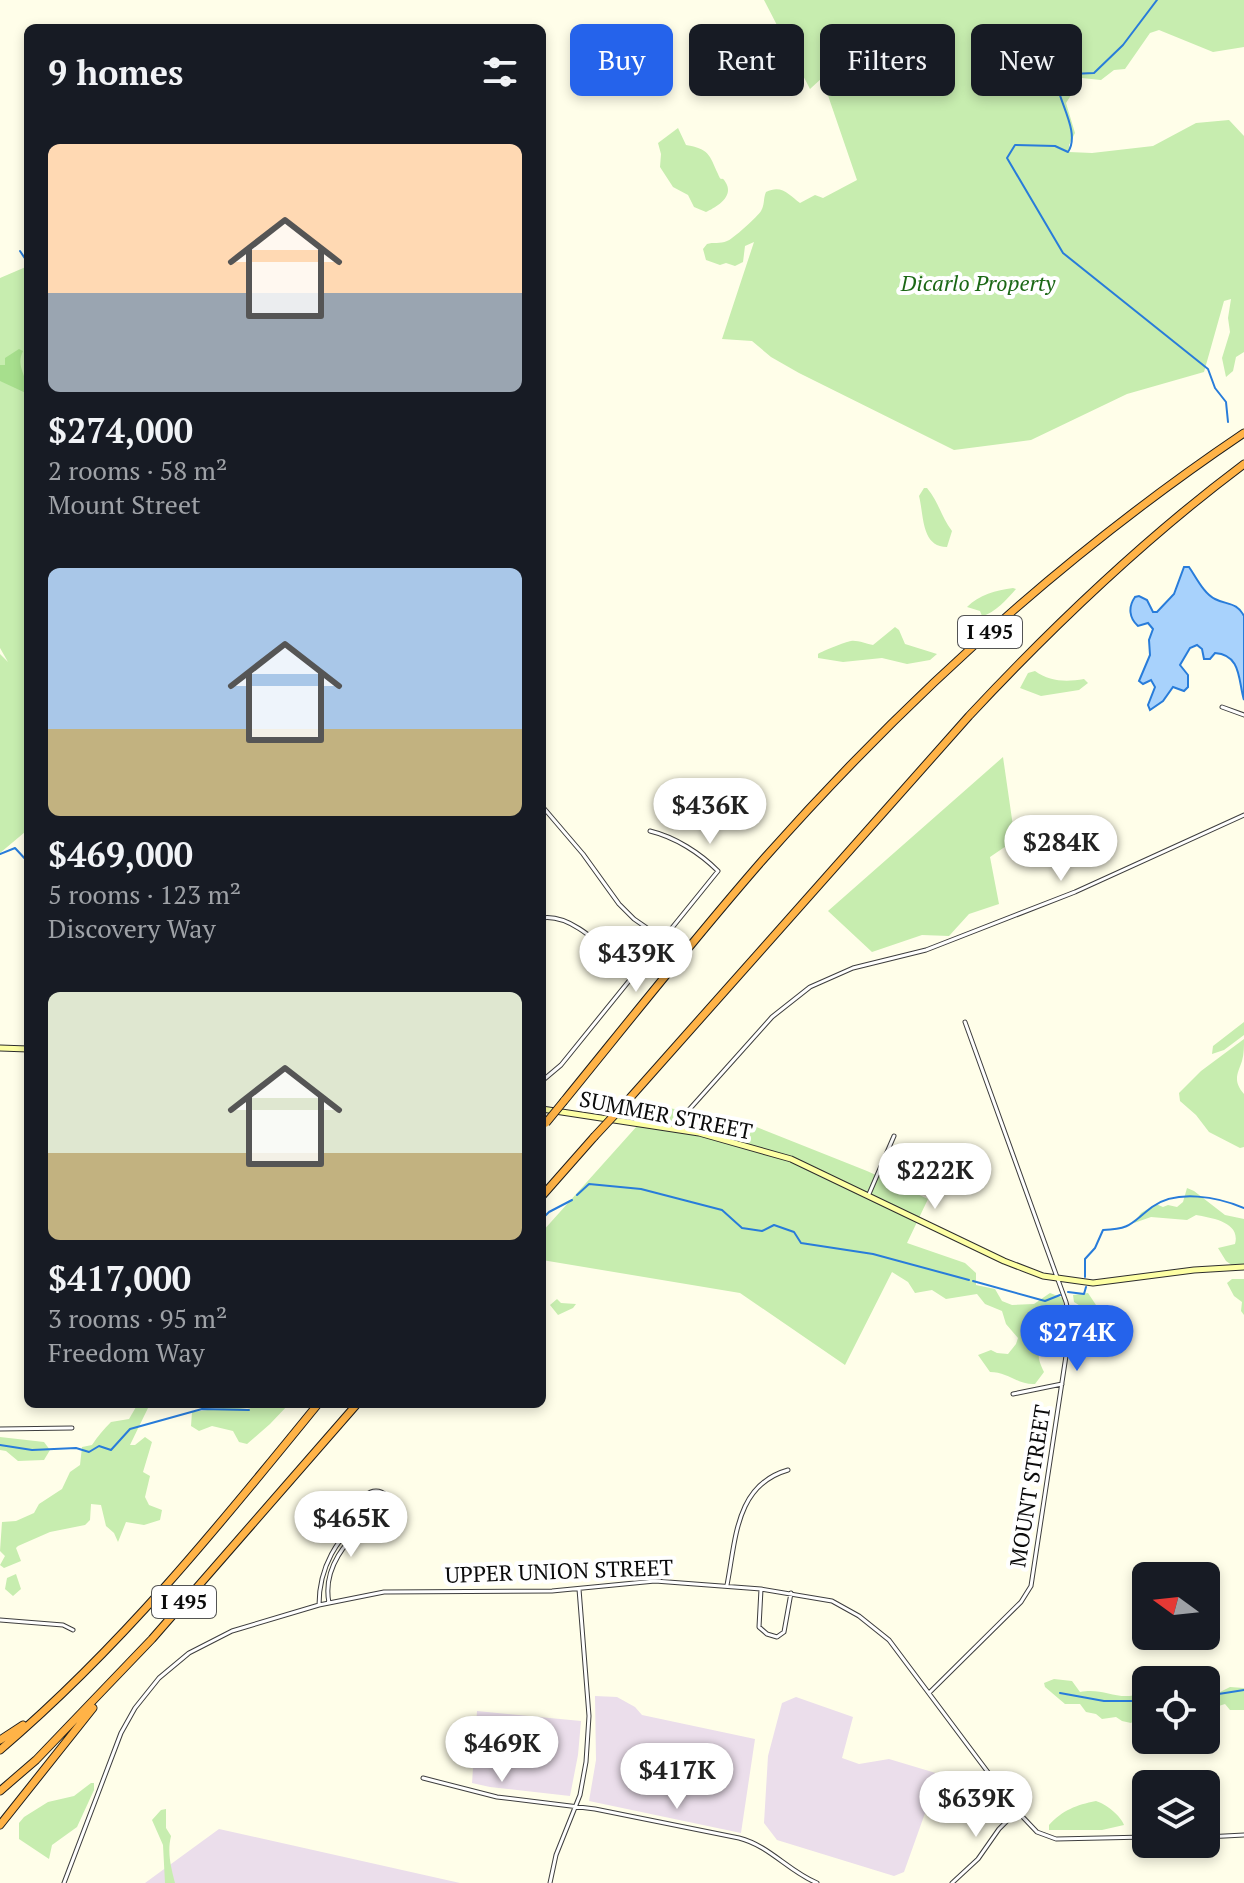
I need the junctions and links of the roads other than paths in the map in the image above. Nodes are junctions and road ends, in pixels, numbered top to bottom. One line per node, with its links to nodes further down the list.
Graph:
1 (1244, 433): 16 (highway, I 495, bridge)
2 (1244, 464): 19 (highway, I 495, bridge)
3 (1222, 707): 4 (street)
4 (1244, 715)
5 (546, 811): 9 (street)
6 (1244, 815): 17 (street)
7 (650, 831): 9 (street)
8 (546, 917): 10 (street)
9 (663, 939): 10 (street)
10 (634, 974): 14 (street)
11 (965, 1022): 22 (street, MOUNT STREET)
12 (0, 1048): 13 (main road)
13 (24, 1049)
14 (546, 1078)
15 (546, 1110): 17 (main road, SUMMER STREET)
16 (546, 1124)
17 (680, 1130): 20 (main road, SUMMER STREET)
18 (894, 1136): 20 (street)
19 (546, 1191)
20 (869, 1194): 22 (main road, SUMMER STREET)
21 (1244, 1267): 22 (main road, SUMMER STREET)
22 (1058, 1279): 23 (street, MOUNT STREET)
23 (1062, 1384): 24 (street); 42 (street, MOUNT STREET)
24 (1013, 1394)
25 (315, 1408): 41 (highway, I 495)
26 (353, 1408): 40 (highway, I 495)
27 (72, 1428): 28 (street)
28 (0, 1429)
29 (788, 1470): 32 (street)
30 (365, 1513): 31 (street); 31 (street); 37 (street)
31 (370, 1518): 36 (street)
32 (727, 1585): 33 (street, UPPER UNION STREET); 34 (street, UPPER UNION STREET)
33 (579, 1589): 36 (street, UPPER UNION STREET); 47 (street)
34 (761, 1589): 35 (street, UPPER UNION STREET); 35 (street)
35 (791, 1593): 42 (street, UPPER UNION STREET)
36 (329, 1603): 37 (street, UPPER UNION STREET)
37 (319, 1605): 53 (street, UPPER UNION STREET)
38 (0, 1620): 39 (street)
39 (73, 1630)
40 (121, 1673): 46 (highway, I 495); 49 (highway)
41 (66, 1692): 43 (highway); 44 (highway, I 495)
42 (929, 1693): 48 (street, UPPER UNION STREET)
43 (0, 1740)
44 (0, 1750)
45 (423, 1778): 47 (street)
46 (0, 1791)
47 (576, 1806): 54 (street); 55 (street)
48 (1017, 1811): 52 (street, UPPER UNION STREET); 56 (street)
49 (0, 1825)
50 (1244, 1835): 51 (street)
51 (1220, 1836)
52 (1132, 1837)
53 (64, 1883)
54 (550, 1883)
55 (817, 1883)
56 (952, 1883)

